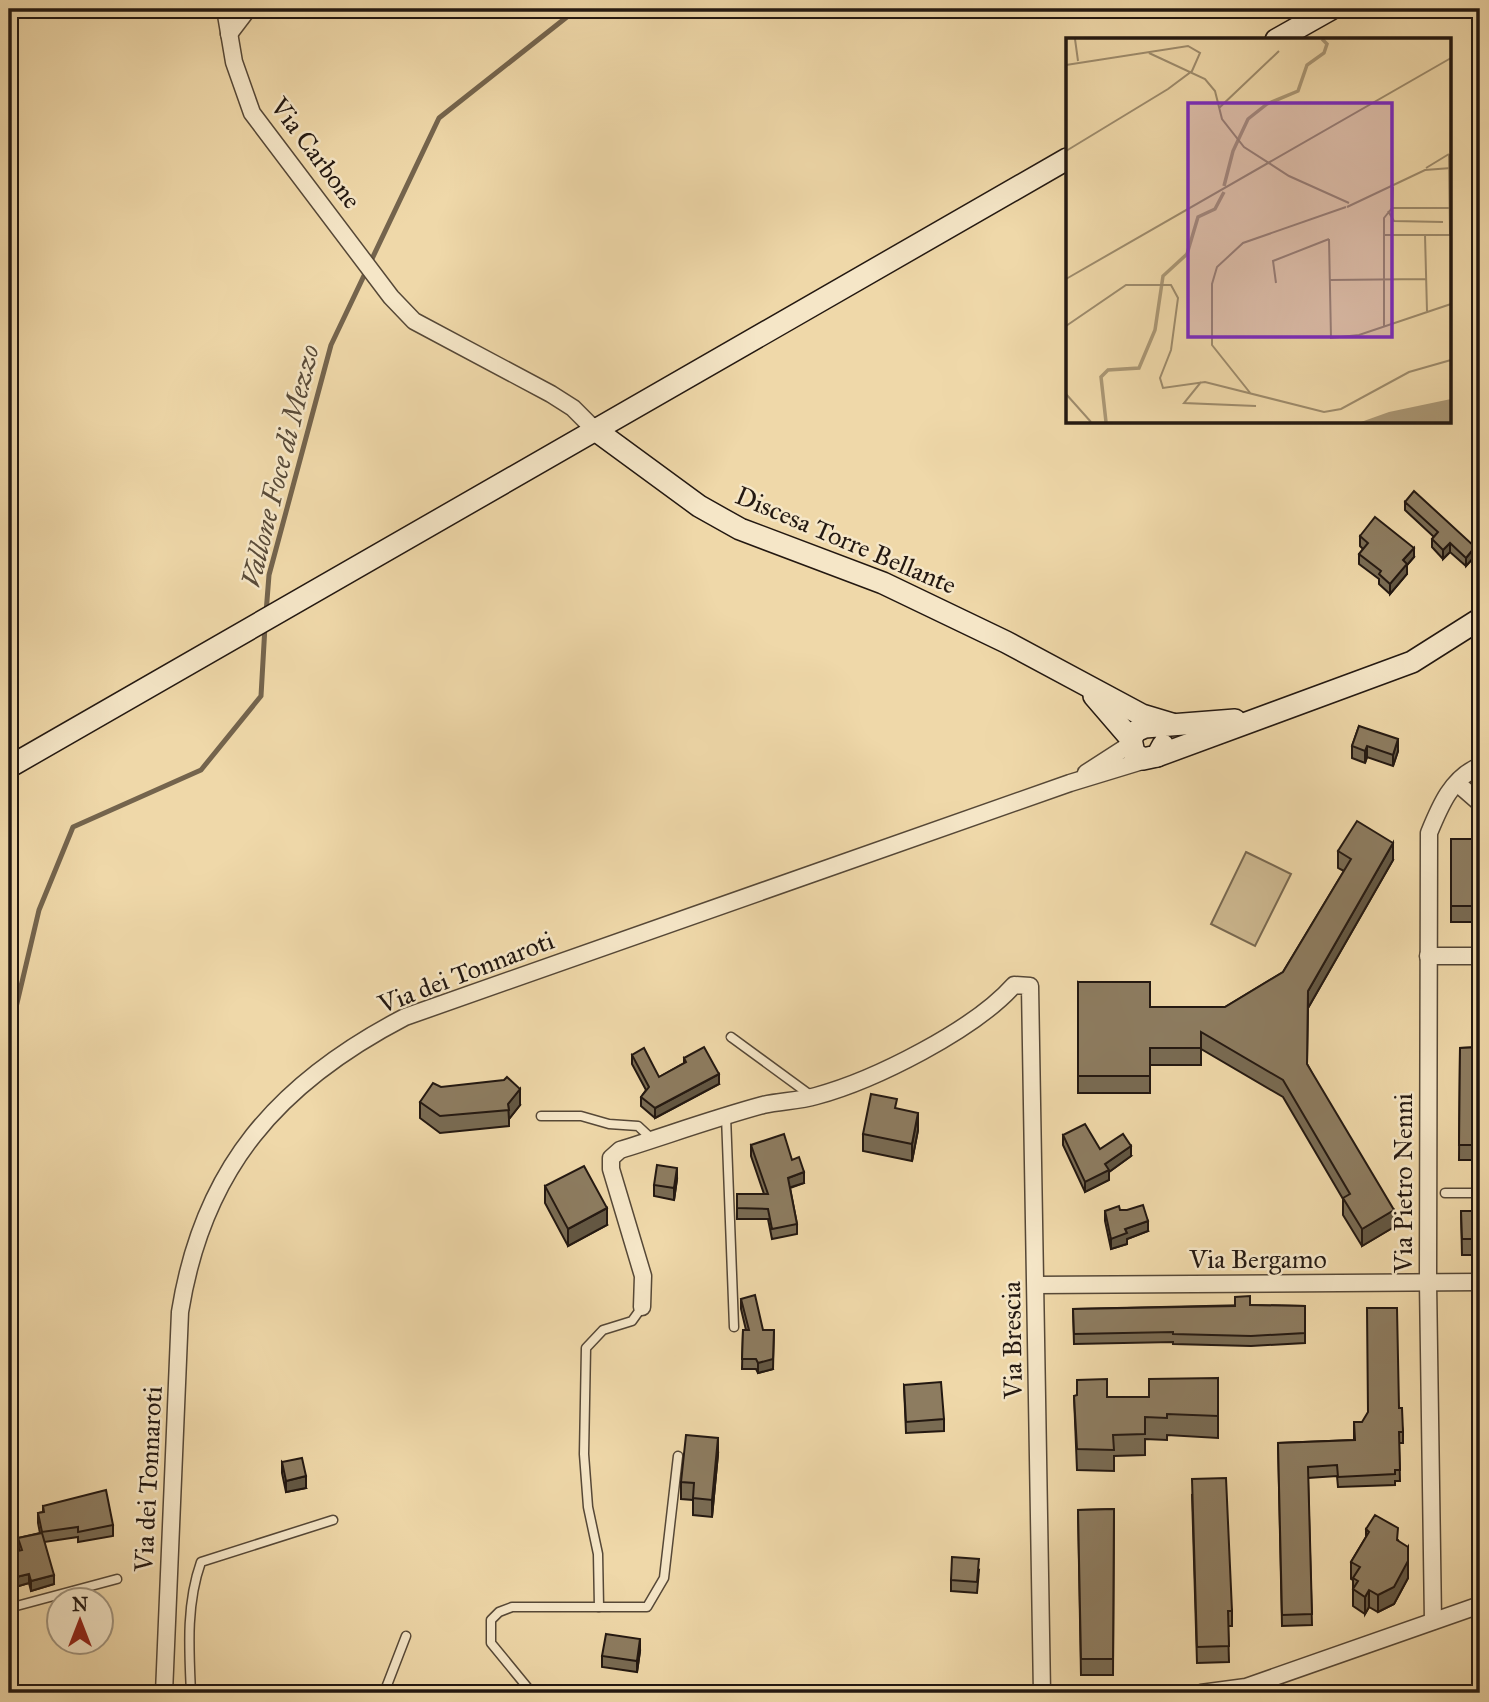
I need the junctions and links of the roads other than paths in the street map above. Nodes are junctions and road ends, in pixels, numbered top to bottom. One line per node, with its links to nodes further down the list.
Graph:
1 (225, 9): 4 (street, Via Carbone)
2 (248, 9): 4 (street)
3 (1331, 9): 5 (main road)
4 (229, 34): 7 (street, Via Carbone)
5 (1280, 38)
6 (1066, 160): 7 (main road)
7 (594, 429): 10 (main road, Discesa Torre Bellante); 13 (main road)
8 (1480, 619): 9 (main road)
9 (1286, 710): 10 (main road); 11 (main road)
10 (1147, 729): 11 (main road); 11 (main road); 14 (street)
11 (1155, 757): 14 (street)
12 (1480, 766): 15 (street, Via Pietro Nenni)
13 (9, 767)
14 (1070, 783): 39 (street, Via dei Tonnaroti)
15 (1457, 783): 16 (street); 17 (street, Via Pietro Nenni)
16 (1480, 803)
17 (1428, 956): 18 (street); 26 (street, Via Pietro Nenni)
18 (1480, 956)
19 (731, 1037): 20 (lane)
20 (814, 1097): 22 (street); 28 (street, Via Brescia)
21 (541, 1116): 23 (lane)
22 (726, 1116): 23 (street); 30 (lane)
23 (653, 1140): 29 (street)
24 (1445, 1193): 25 (lane)
25 (1480, 1193)
26 (1428, 1282): 27 (street, Via Bergamo); 28 (street, Via Bergamo); 37 (street, Via Pietro Nenni)
27 (1480, 1282)
28 (1035, 1285): 43 (street, Via Brescia)
29 (642, 1307): 35 (lane)
30 (734, 1327)
31 (678, 1456): 35 (lane)
32 (333, 1520): 40 (lane)
33 (117, 1580): 36 (lane)
34 (1480, 1605): 37 (street)
35 (599, 1607): 42 (lane)
36 (9, 1608)
37 (1433, 1621): 44 (street)
38 (406, 1636): 41 (lane)
39 (164, 1693)
40 (191, 1693)
41 (384, 1693)
42 (533, 1693)
43 (1042, 1693)
44 (1201, 1693)

